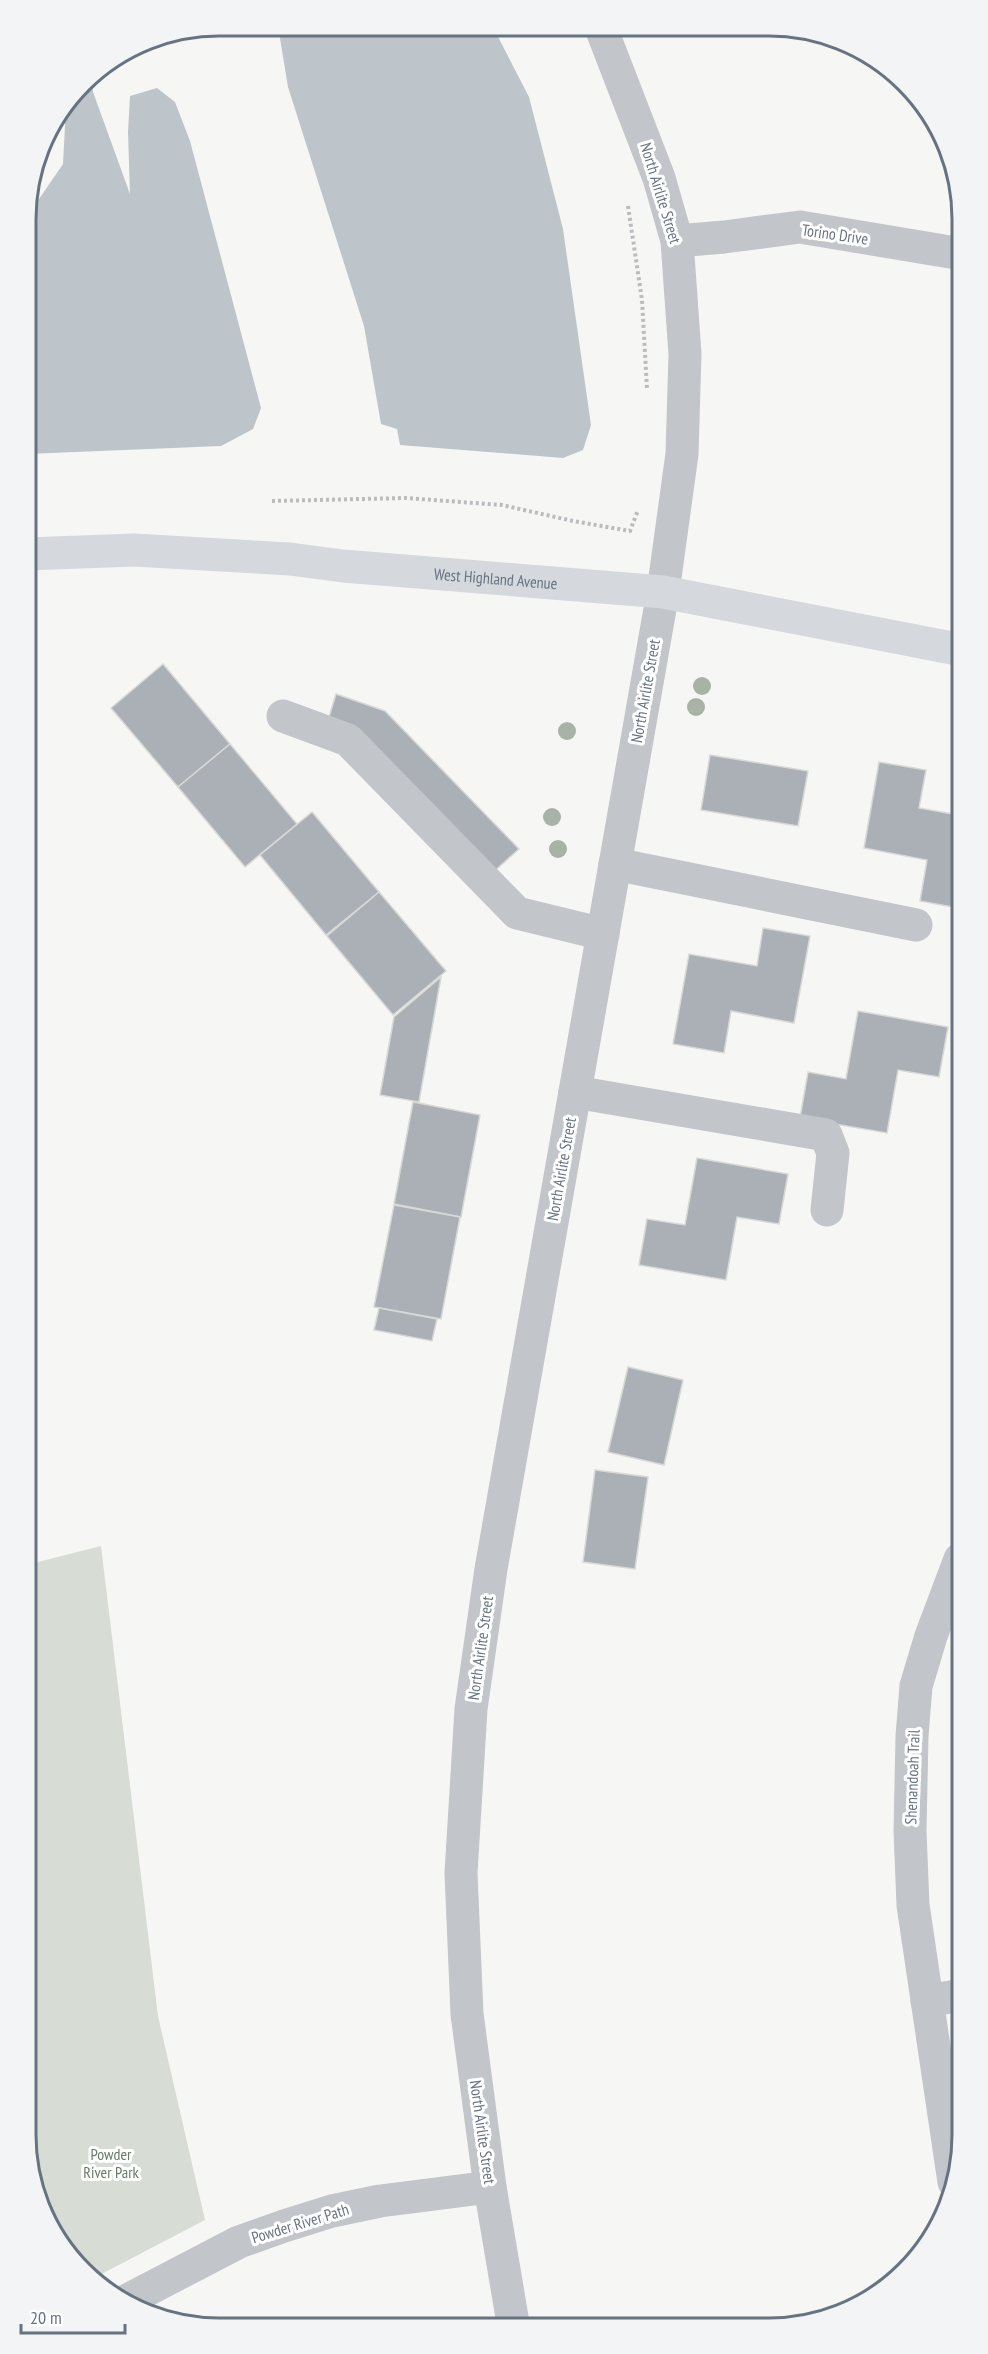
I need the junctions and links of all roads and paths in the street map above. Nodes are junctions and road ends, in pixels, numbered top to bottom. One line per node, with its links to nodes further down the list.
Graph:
1 (604, 36): 3 (street, North Airlite Street)
2 (628, 206): 5 (path)
3 (677, 241): 4 (street, Torino Drive); 9 (street, North Airlite Street)
4 (952, 253)
5 (647, 390)
6 (272, 501): 7 (path)
7 (640, 503)
8 (36, 554): 9 (main road, West Highland Avenue)
9 (663, 592): 10 (main road, West Highland Avenue); 12 (street, North Airlite Street)
10 (952, 648)
11 (284, 716): 14 (street)
12 (615, 864): 13 (street); 14 (street, North Airlite Street)
13 (916, 925)
14 (603, 934): 15 (street, North Airlite Street)
15 (575, 1092): 16 (street); 21 (street, North Airlite Street)
16 (826, 1210)
17 (952, 1580): 19 (street, Shenandoah Trail)
18 (952, 1997): 19 (street)
19 (927, 2001): 20 (street, Shenandoah Trail)
20 (950, 2157)
21 (490, 2187): 22 (street, Powder River Path); 23 (street, North Airlite Street)
22 (135, 2296)
23 (512, 2318)

